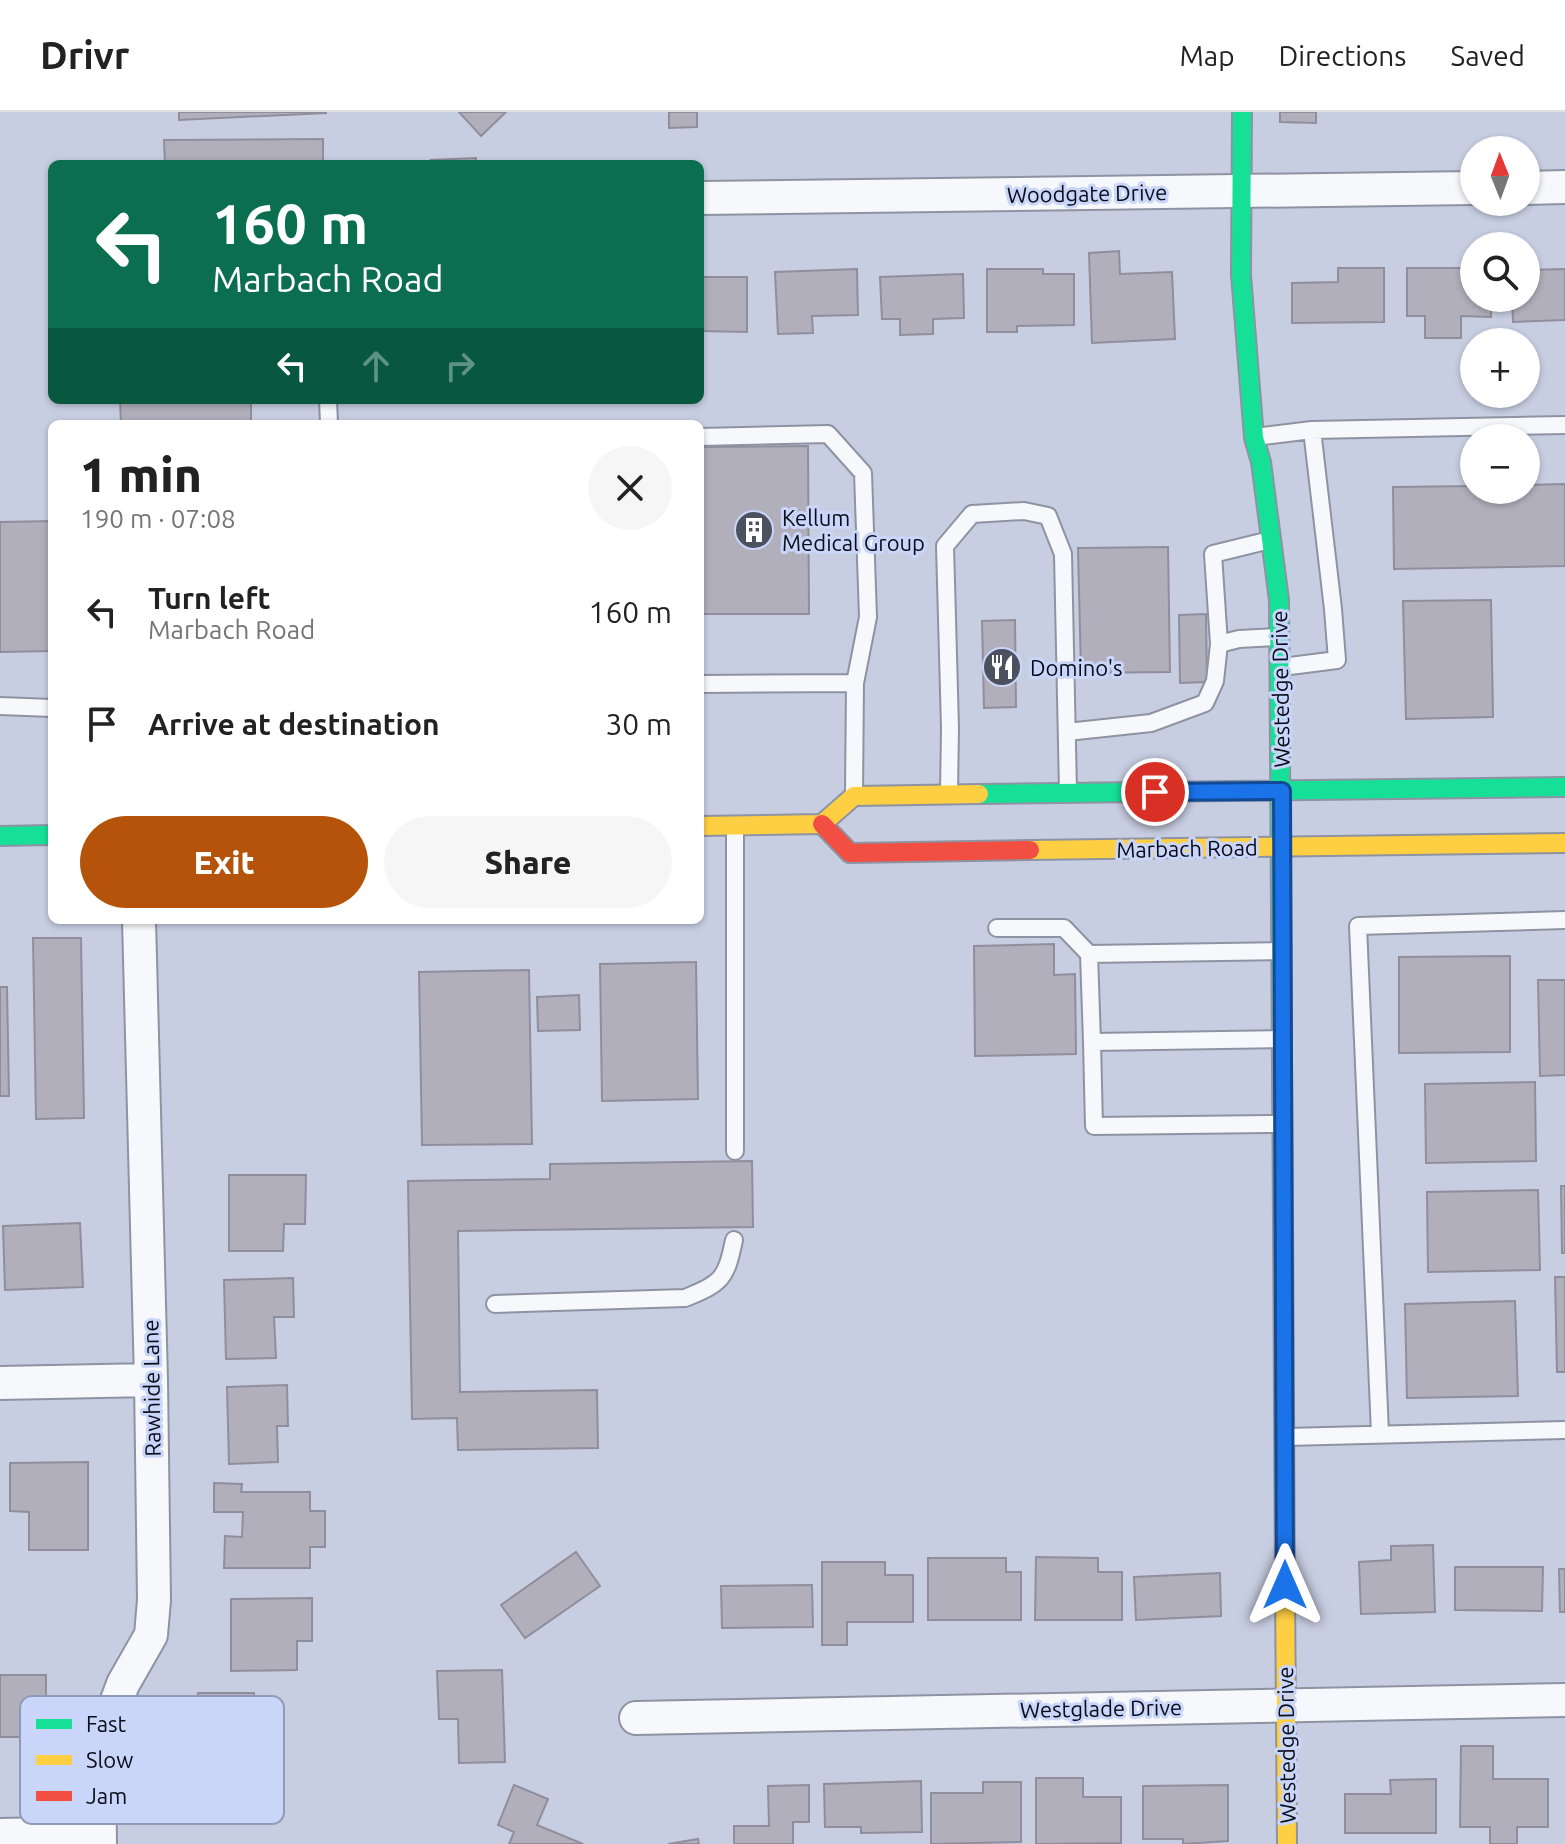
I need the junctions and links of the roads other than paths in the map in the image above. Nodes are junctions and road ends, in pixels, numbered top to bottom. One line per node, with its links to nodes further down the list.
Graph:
1 (1242, 112): 5 (street, Westedge Drive)
2 (1565, 187): 4 (street)
3 (1460, 188): 5 (street, Woodgate Drive)
4 (1540, 188)
5 (1243, 191): 6 (street, Woodgate Drive); 10 (street, Westedge Drive)
6 (704, 198)
7 (1565, 425): 8 (lane)
8 (1312, 430): 10 (lane); 14 (lane)
9 (704, 437): 15 (lane)
10 (1254, 438): 11 (street, Westedge Drive)
11 (1271, 540): 12 (street, Westedge Drive); 13 (lane)
12 (1279, 637): 13 (lane); 14 (street, Westedge Drive)
13 (1219, 644): 19 (lane)
14 (1280, 667): 21 (street, Westedge Drive)
15 (855, 683): 16 (lane); 24 (lane)
16 (704, 684)
17 (0, 706): 18 (lane)
18 (48, 708)
19 (1067, 732): 22 (lane); 23 (lane)
20 (1565, 787): 21 (street)
21 (1282, 791): 22 (street); 31 (street, Westedge Drive)
22 (1068, 793): 23 (street)
23 (949, 795): 24 (street)
24 (854, 796): 25 (street)
25 (822, 824): 26 (street); 31 (street, Marbach Road)
26 (735, 825): 27 (street); 40 (lane)
27 (704, 826)
28 (48, 835): 29 (street)
29 (0, 836)
30 (1565, 843): 31 (street, Marbach Road)
31 (1282, 847): 35 (street, Westedge Drive)
32 (1565, 920): 46 (lane)
33 (139, 924): 43 (street, Rawhide Lane)
34 (997, 928): 36 (lane)
35 (1283, 951): 36 (lane); 37 (street, Westedge Drive)
36 (1089, 954): 38 (lane)
37 (1283, 1039): 38 (lane); 39 (street, Westedge Drive)
38 (1092, 1042): 39 (lane)
39 (1283, 1124): 47 (street, Westedge Drive)
40 (735, 1151)
41 (734, 1240): 42 (lane)
42 (495, 1304)
43 (151, 1380): 44 (street); 48 (street, Rawhide Lane)
44 (0, 1383)
45 (1565, 1430): 46 (lane)
46 (1380, 1433): 47 (lane)
47 (1284, 1437): 50 (street, Westedge Drive)
48 (119, 1696)
49 (1565, 1700): 50 (street, Westglade Drive)
50 (1285, 1704): 51 (street, Westglade Drive); 54 (street, Westedge Drive)
51 (636, 1718)
52 (0, 1835): 53 (street)
53 (100, 1838)
54 (1287, 1844)

